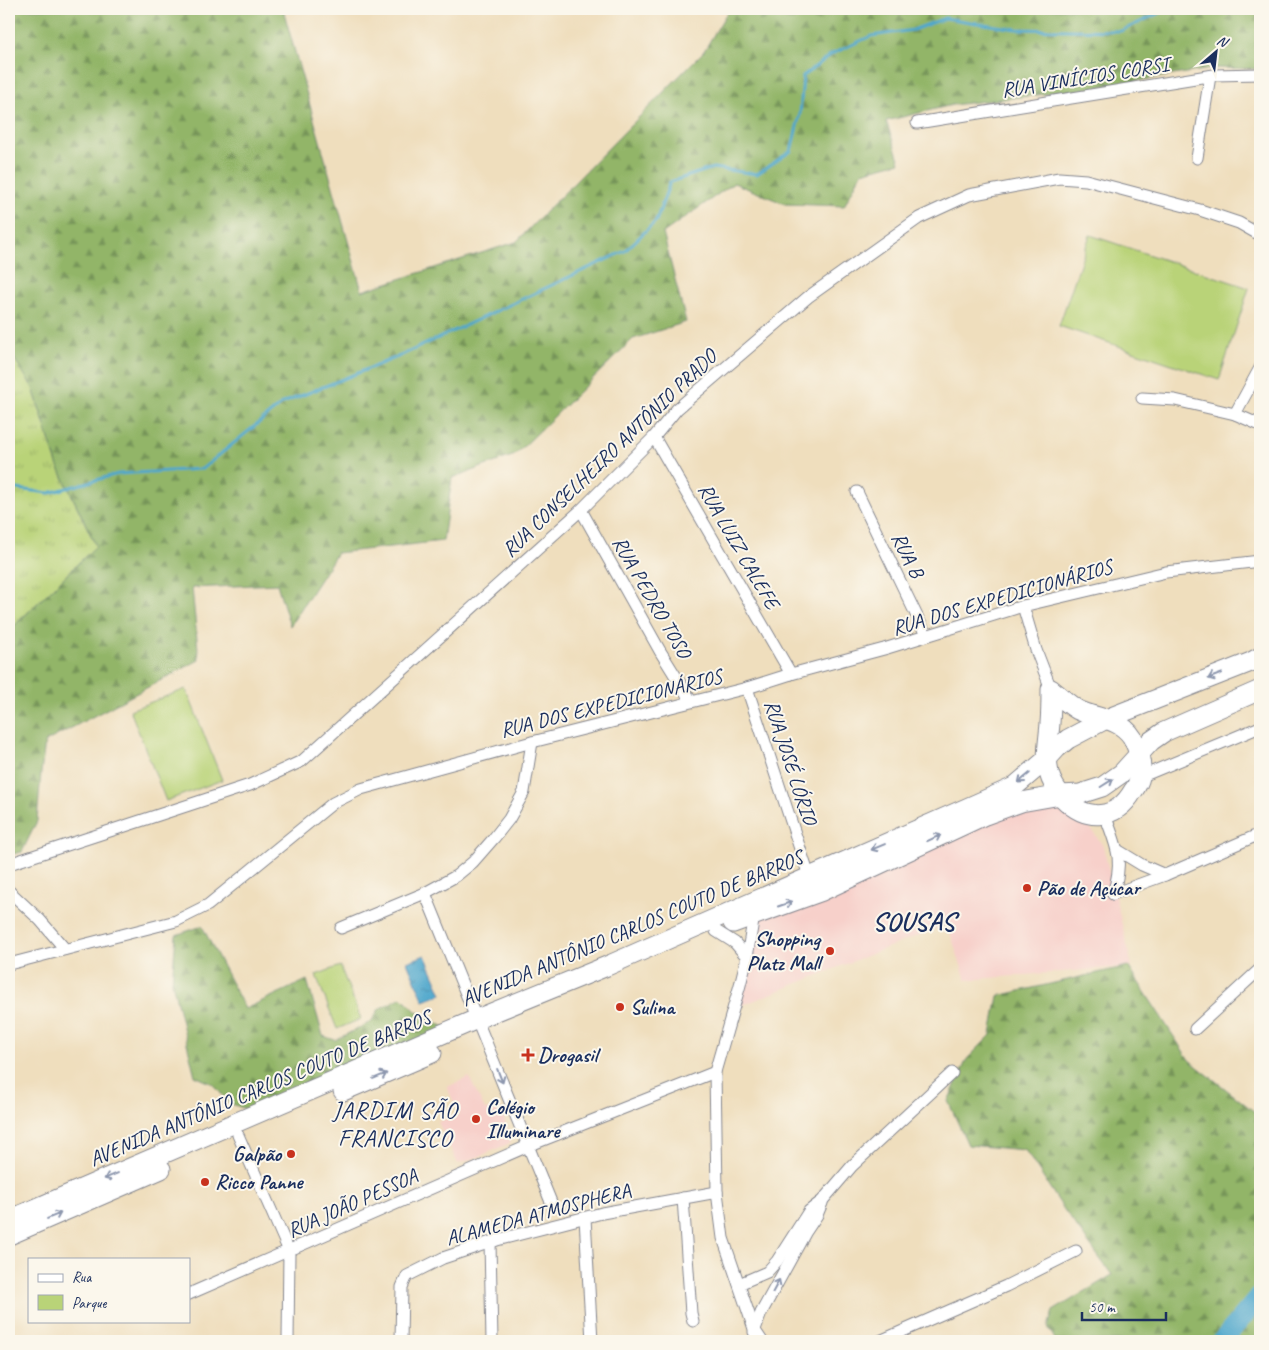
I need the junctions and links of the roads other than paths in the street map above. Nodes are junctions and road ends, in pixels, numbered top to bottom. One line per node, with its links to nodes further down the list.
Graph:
1 (1260, 74): 2 (street, RUA VINÍCIOS CORSI)
2 (1210, 76): 3 (street, RUA VINÍCIOS CORSI); 4 (street)
3 (917, 123)
4 (1197, 158)
5 (1260, 235): 10 (street, RUA CONSELHEIRO ANTÔNIO PRADO)
6 (1260, 368): 8 (street)
7 (1142, 398): 8 (street)
8 (1235, 414): 9 (street)
9 (1260, 425)
10 (654, 437): 12 (street, RUA CONSELHEIRO ANTÔNIO PRADO); 17 (street, RUA LUIZ CALEFE)
11 (857, 492): 15 (street, RUA B)
12 (581, 510): 21 (street, RUA PEDRO TOSO); 32 (street, RUA CONSELHEIRO ANTÔNIO PRADO)
13 (1260, 561): 14 (street, RUA DOS EXPEDICIONÁRIOS)
14 (1023, 606): 15 (street, RUA DOS EXPEDICIONÁRIOS); 19 (street)
15 (926, 635): 17 (street, RUA DOS EXPEDICIONÁRIOS)
16 (1260, 657): 22 (main road, AVENIDA ANTÔNIO CARLOS COUTO DE BARROS, one-way to 22)
17 (791, 674): 18 (street, RUA DOS EXPEDICIONÁRIOS)
18 (747, 688): 21 (street, RUA DOS EXPEDICIONÁRIOS); 34 (street, RUA JOSÉ LÓRIO)
19 (1051, 689): 22 (main road); 26 (main road)
20 (1260, 690): 25 (main road, AVENIDA ANTÔNIO CARLOS COUTO DE BARROS)
21 (691, 701): 24 (street, RUA DOS EXPEDICIONÁRIOS)
22 (1106, 719): 25 (main road); 26 (main road, AVENIDA ANTÔNIO CARLOS COUTO DE BARROS)
23 (1260, 727): 27 (street)
24 (532, 742): 36 (street); 40 (street, RUA DOS EXPEDICIONÁRIOS)
25 (1139, 755): 27 (main road); 28 (main road, AVENIDA ANTÔNIO CARLOS COUTO DE BARROS, one-way to 25)
26 (1047, 759): 28 (main road); 34 (main road, AVENIDA ANTÔNIO CARLOS COUTO DE BARROS, one-way to 34)
27 (1140, 777): 29 (main road)
28 (1061, 795): 29 (main road); 37 (main road, AVENIDA ANTÔNIO CARLOS COUTO DE BARROS, one-way to 28)
29 (1104, 815): 31 (street)
30 (1260, 834): 33 (street)
31 (1118, 851): 33 (street); 33 (street)
32 (9, 864)
33 (1165, 875)
34 (809, 876): 44 (main road, AVENIDA ANTÔNIO CARLOS COUTO DE BARROS)
35 (9, 891): 40 (street)
36 (426, 894): 38 (street); 44 (street)
37 (754, 915): 39 (main road, AVENIDA ANTÔNIO CARLOS COUTO DE BARROS); 41 (street)
38 (341, 928)
39 (716, 931): 41 (street); 44 (main road, AVENIDA ANTÔNIO CARLOS COUTO DE BARROS)
40 (65, 949): 42 (street, RUA DOS EXPEDICIONÁRIOS)
41 (747, 957): 46 (street)
42 (9, 964)
43 (1260, 969): 45 (street)
44 (480, 1025): 48 (main road, AVENIDA ANTÔNIO CARLOS COUTO DE BARROS, one-way to 44); 49 (street, one-way to 49); 55 (main road, AVENIDA ANTÔNIO CARLOS COUTO DE BARROS, one-way to 55)
45 (1196, 1029)
46 (715, 1072): 49 (street, RUA JOÃO PESSOA); 50 (street)
47 (952, 1073): 52 (street)
48 (238, 1135): 56 (main road, AVENIDA ANTÔNIO CARLOS COUTO DE BARROS, one-way to 48); 58 (street)
49 (528, 1146): 53 (street); 58 (street, RUA JOÃO PESSOA)
50 (717, 1192): 51 (street, ALAMEDA ATMOSPHERA); 60 (street)
51 (683, 1198): 54 (street, ALAMEDA ATMOSPHERA); 63 (street)
52 (822, 1201): 60 (street); 64 (street, one-way to 52)
53 (551, 1202)
54 (585, 1218): 57 (street, ALAMEDA ATMOSPHERA); 68 (street)
55 (9, 1220)
56 (9, 1235)
57 (490, 1242): 66 (street, ALAMEDA ATMOSPHERA); 67 (street)
58 (289, 1251): 61 (street, RUA JOÃO PESSOA); 65 (street)
59 (1076, 1251): 62 (street)
60 (740, 1284): 64 (street)
61 (190, 1294)
62 (932, 1319): 70 (street); 71 (street)
63 (693, 1321)
64 (754, 1335): 69 (street)
65 (288, 1341)
66 (401, 1341)
67 (492, 1341)
68 (592, 1341)
69 (762, 1341)
70 (880, 1341)
71 (905, 1341)

